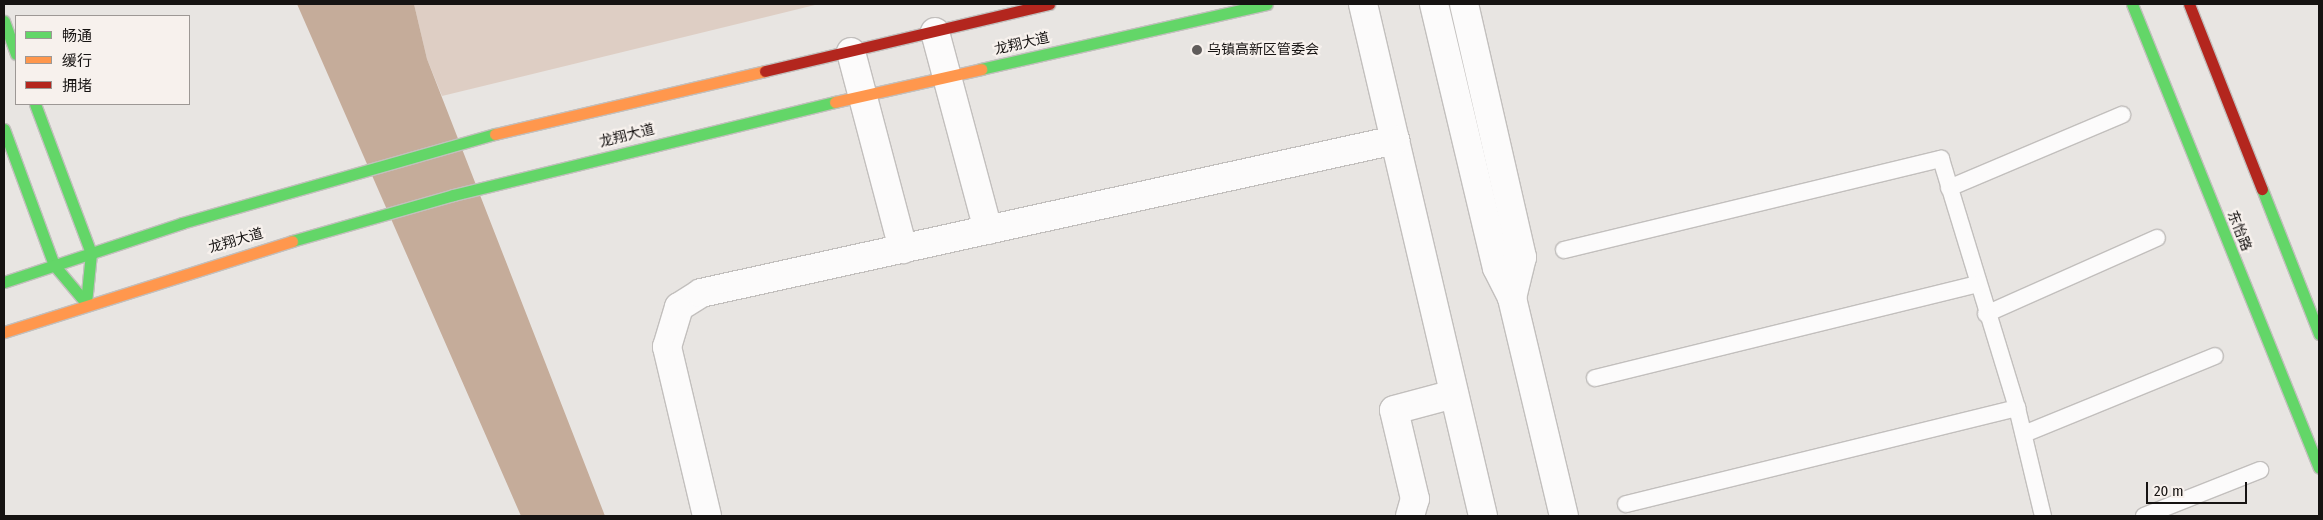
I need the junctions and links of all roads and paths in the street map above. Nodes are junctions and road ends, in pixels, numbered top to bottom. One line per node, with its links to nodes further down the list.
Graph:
1 (1049, 4): 9 (main road)
2 (1268, 4): 12 (main road, 龙翔大道)
3 (1363, 4): 17 (street)
4 (1434, 4): 27 (street)
5 (1464, 4): 27 (street)
6 (2132, 4): 37 (main road, 东怡路)
7 (2189, 4): 31 (main road)
8 (4, 21): 10 (main road)
9 (935, 32): 11 (main road); 12 (street)
10 (15, 51)
11 (851, 52): 13 (street); 23 (main road)
12 (947, 76): 13 (main road, 龙翔大道); 19 (street)
13 (864, 95): 21 (street); 28 (main road, 龙翔大道)
14 (35, 105): 23 (main road)
15 (2122, 115): 18 (lane)
16 (4, 129): 24 (main road)
17 (1395, 140): 19 (street); 34 (street)
18 (1950, 188): 22 (lane); 26 (lane)
19 (988, 230): 21 (street)
20 (2157, 238): 29 (lane)
21 (903, 249): 41 (street)
22 (1564, 250)
23 (91, 253): 24 (main road); 28 (main road)
24 (54, 265): 25 (main road); 28 (main road)
25 (4, 282)
26 (1978, 284): 29 (lane); 33 (lane)
27 (1512, 298): 44 (street)
28 (86, 303): 30 (main road, 龙翔大道)
29 (1986, 314): 35 (lane)
30 (4, 332)
31 (2319, 334)
32 (2215, 356): 36 (lane)
33 (1595, 378)
34 (1454, 394): 42 (street); 43 (street)
35 (2017, 408): 36 (lane); 40 (lane)
36 (2024, 434): 45 (lane)
37 (2317, 454): 38 (main road, 东怡路)
38 (2319, 468)
39 (2260, 470): 46 (lane)
40 (1626, 504)
41 (707, 516)
42 (1410, 516)
43 (1483, 516)
44 (1564, 516)
45 (2043, 516)
46 (2144, 516)

